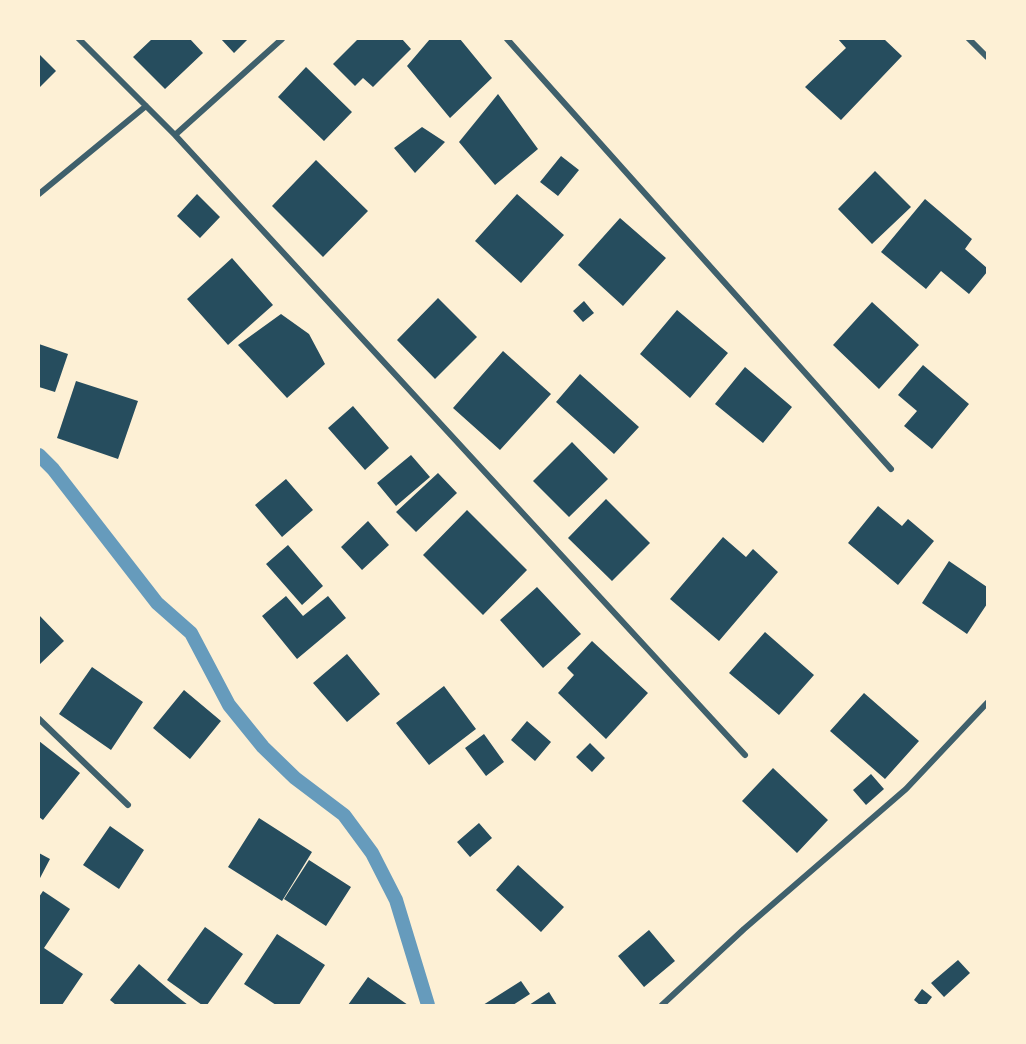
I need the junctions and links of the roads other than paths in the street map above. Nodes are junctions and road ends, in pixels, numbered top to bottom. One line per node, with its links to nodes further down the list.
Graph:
1 (79, 39): 6 (street)
2 (282, 39): 7 (street)
3 (507, 39): 9 (street)
4 (970, 39): 5 (street)
5 (987, 57)
6 (146, 106): 7 (street); 8 (street)
7 (175, 135): 12 (street)
8 (39, 194)
9 (891, 469)
10 (987, 703): 14 (street)
11 (39, 719): 13 (street)
12 (745, 754)
13 (128, 805)
14 (662, 1005)

